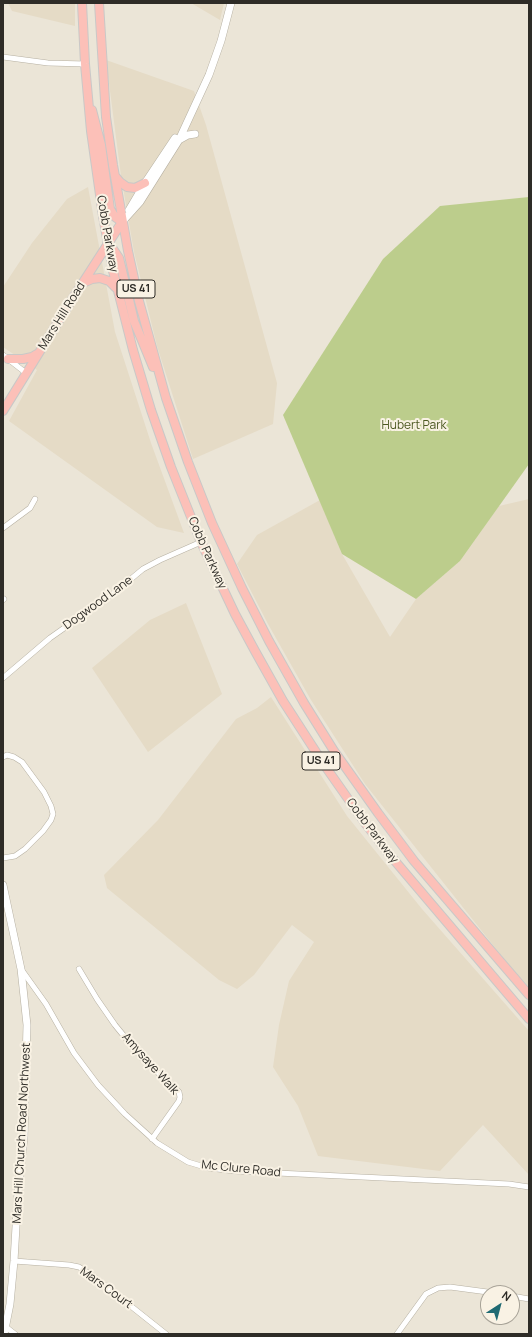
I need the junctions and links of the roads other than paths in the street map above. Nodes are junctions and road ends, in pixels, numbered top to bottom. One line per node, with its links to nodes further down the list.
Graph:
1 (82, 3): 5 (main road, Cobb Parkway / US 41)
2 (99, 3): 10 (main road, Cobb Parkway / US 41)
3 (231, 3): 7 (street)
4 (3, 57): 5 (street)
5 (85, 64): 6 (main road, Cobb Parkway / US 41)
6 (88, 98): 12 (main road); 13 (main road, Cobb Parkway / US 41)
7 (184, 128): 9 (street); 11 (street)
8 (195, 134): 9 (street)
9 (179, 140): 12 (street)
10 (114, 176): 11 (main road); 12 (main road, Cobb Parkway / US 41)
11 (145, 183): 12 (street)
12 (122, 222): 13 (main road, Mars Hill Road); 19 (main road, Cobb Parkway / US 41)
13 (108, 244): 14 (main road, Mars Hill Road); 15 (main road, Cobb Parkway / US 41); 19 (main road)
14 (82, 284): 15 (main road); 16 (main road, Mars Hill Road)
15 (118, 290): 23 (main road, Cobb Parkway / US 41)
16 (38, 354): 17 (main road); 18 (main road, Mars Hill Road)
17 (5, 357): 18 (street)
18 (26, 373): 20 (main road, Mars Hill Road)
19 (163, 386): 31 (main road, Cobb Parkway / US 41)
20 (3, 410)
21 (35, 499): 22 (street)
22 (3, 528)
23 (201, 542): 24 (street, Dogwood Lane); 32 (main road, Cobb Parkway / US 41)
24 (3, 678)
25 (3, 757): 26 (street)
26 (3, 858)
27 (3, 885): 28 (street, Mars Hill Church Road Northwest)
28 (5, 901): 29 (street, Mars Hill Church Road Northwest)
29 (21, 969): 33 (street, Mc Clure Road); 35 (street, Mars Hill Church Road Northwest)
30 (79, 969): 33 (street, Amysaye Walk)
31 (529, 995)
32 (529, 1019)
33 (152, 1138): 34 (street, Mc Clure Road)
34 (529, 1188)
35 (14, 1261): 37 (street, Mars Hill Church Road Northwest); 39 (street, Mars Court)
36 (480, 1291): 40 (street)
37 (5, 1331): 38 (street)
38 (15, 1334)
39 (166, 1334)
40 (397, 1334)

